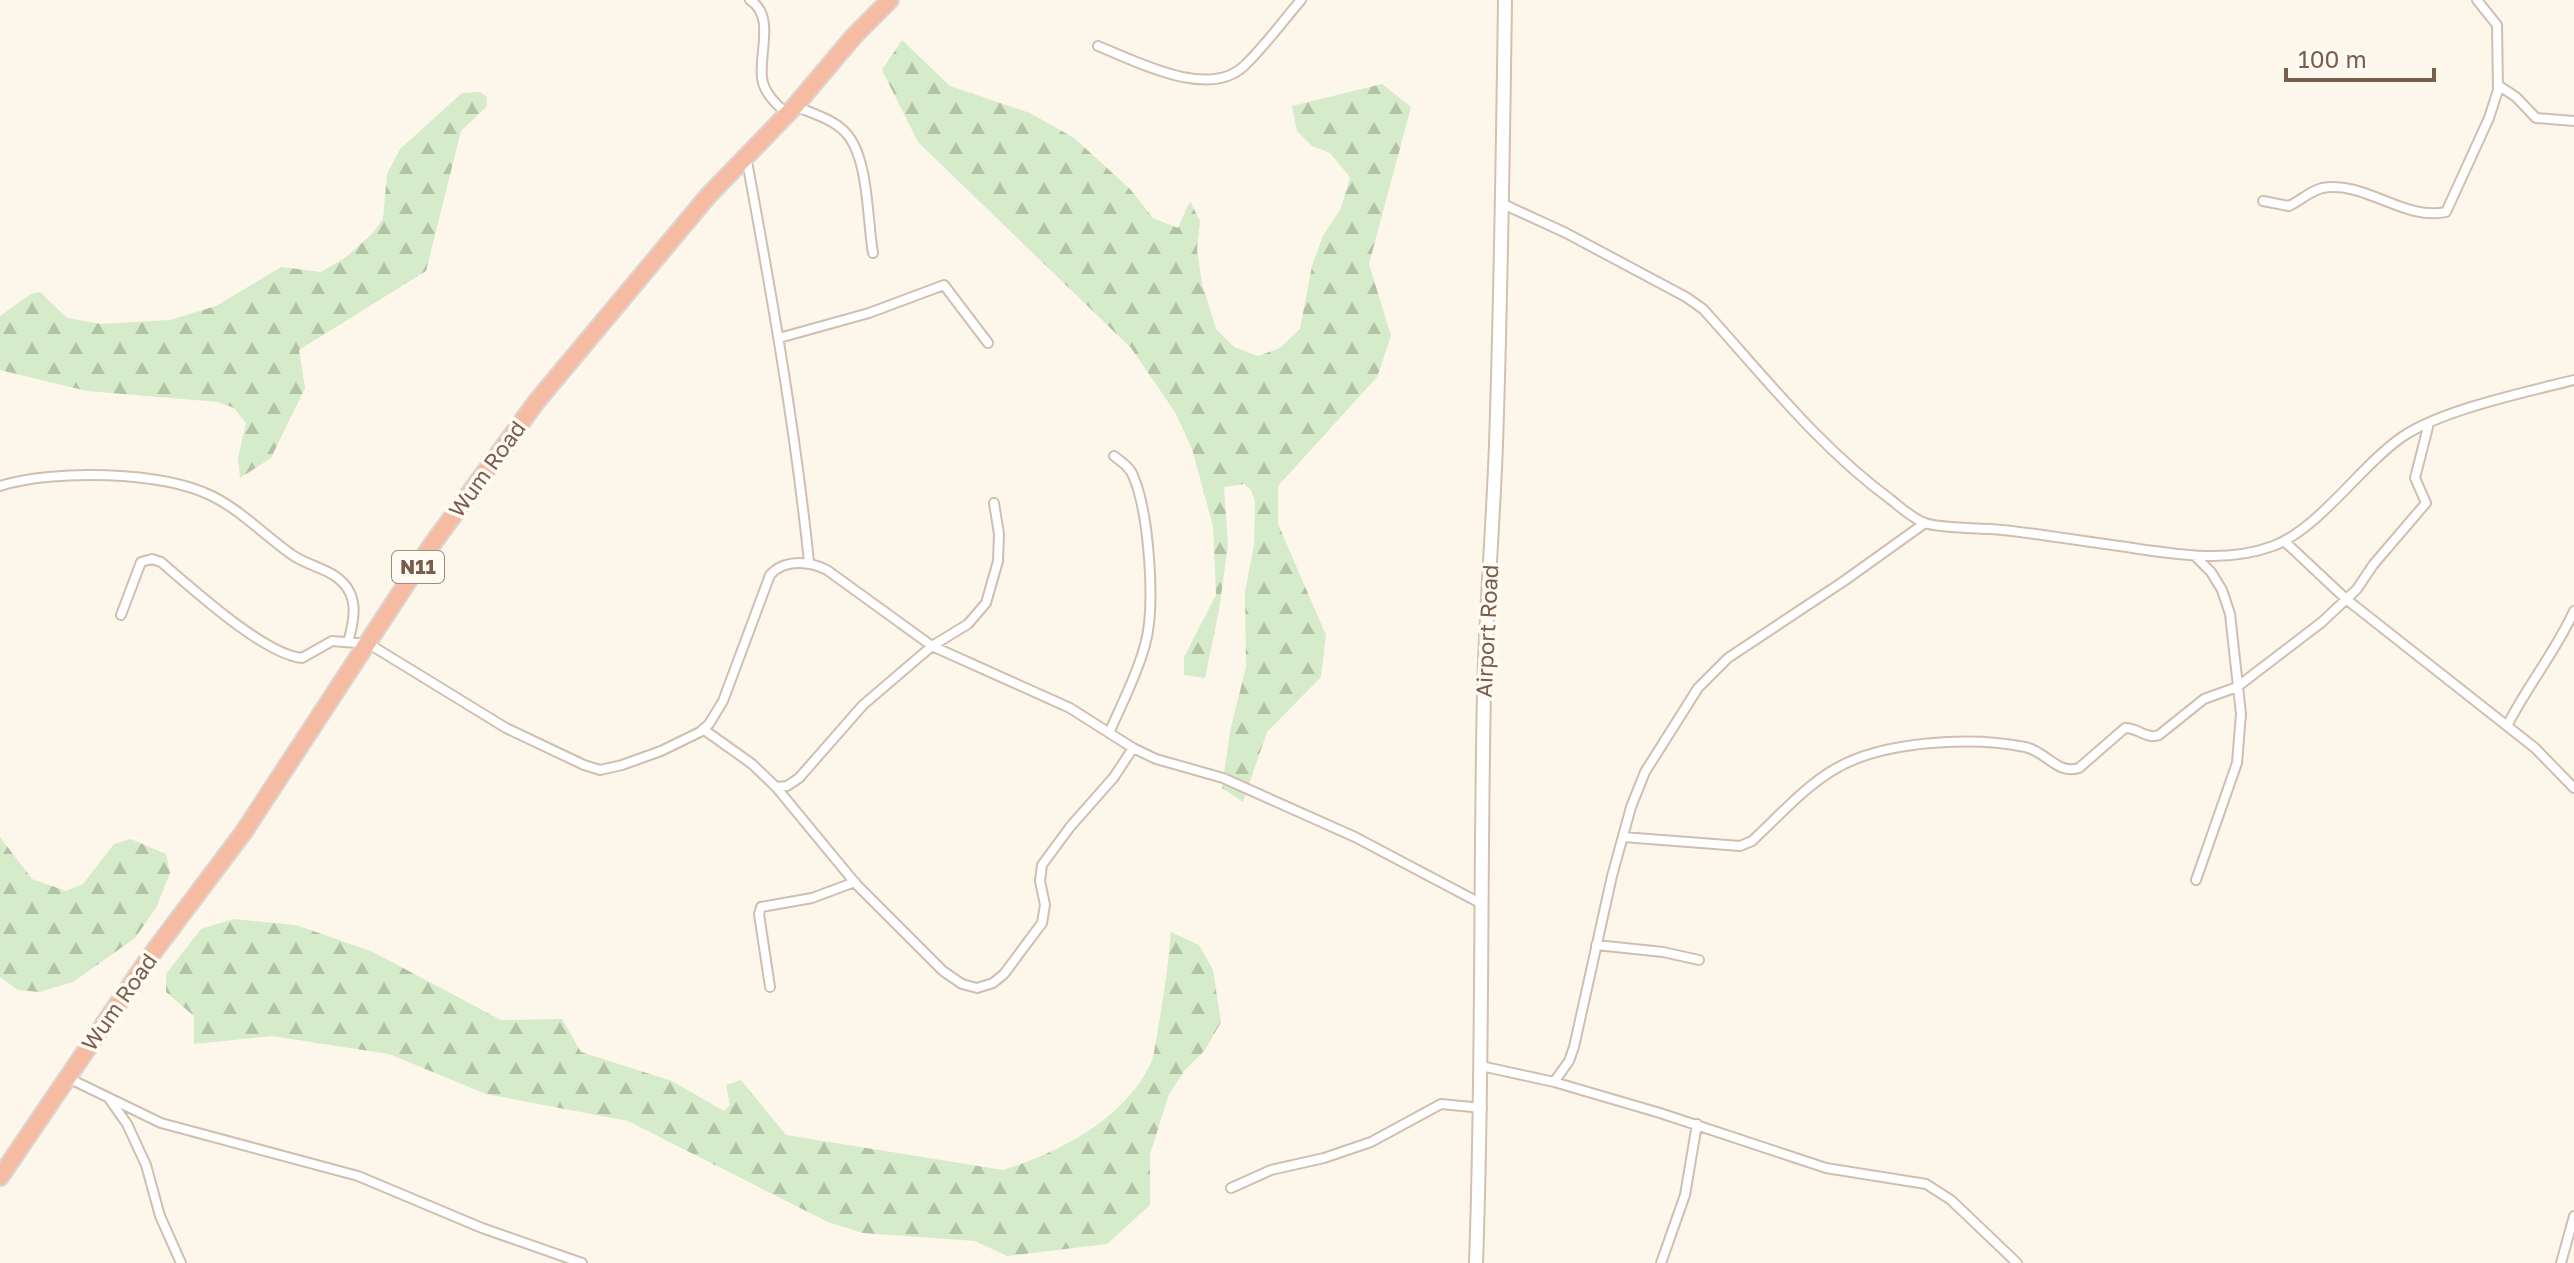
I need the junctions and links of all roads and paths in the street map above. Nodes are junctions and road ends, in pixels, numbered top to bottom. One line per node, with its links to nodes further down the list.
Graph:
1 (750, 0): 8 (street)
2 (890, 0): 8 (highway, Wum Road / N11)
3 (1301, 0): 6 (street)
4 (1505, 0): 12 (main road, Airport Road)
5 (2477, 0): 7 (street)
6 (1098, 46)
7 (2498, 85): 9 (street); 11 (street)
8 (791, 110): 10 (highway, Wum Road / N11); 13 (street)
9 (2574, 121)
10 (746, 156): 14 (street); 29 (highway, Wum Road / N11)
11 (2263, 201)
12 (1503, 204): 21 (street); 41 (main road, Airport Road)
13 (873, 253)
14 (779, 338): 15 (street); 24 (street)
15 (988, 343)
16 (2574, 380): 17 (street)
17 (2429, 423): 22 (street); 25 (street)
18 (1114, 456): 34 (street)
19 (0, 486): 28 (street)
20 (994, 503): 30 (street)
21 (1925, 523): 23 (street); 38 (street)
22 (2284, 541): 23 (street); 25 (street)
23 (2196, 557): 31 (street)
24 (809, 562): 30 (street); 33 (street)
25 (2346, 599): 31 (street); 32 (street)
26 (2574, 611): 32 (street)
27 (121, 615): 28 (street)
28 (348, 642): 29 (street)
29 (369, 644): 33 (street); 46 (highway, Wum Road / N11)
30 (932, 646): 34 (street); 36 (street)
31 (2237, 687): 38 (street); 39 (street)
32 (2507, 726): 37 (street)
33 (703, 729): 36 (street)
34 (1110, 731): 35 (street)
35 (1133, 748): 40 (street); 41 (street)
36 (776, 787): 40 (street)
37 (2574, 788)
38 (1623, 837): 42 (street)
39 (2196, 880)
40 (855, 882): 44 (street)
41 (1480, 903): 45 (main road, Airport Road)
42 (1596, 945): 43 (street); 47 (street)
43 (1699, 960)
44 (770, 987)
45 (1481, 1066): 47 (street); 49 (main road, Airport Road)
46 (68, 1077): 48 (street); 51 (highway, Wum Road / N11)
47 (1554, 1082): 50 (street)
48 (108, 1096): 54 (street); 55 (street)
49 (1482, 1108): 52 (street); 56 (main road, Airport Road)
50 (1697, 1124): 57 (street); 58 (street)
51 (0, 1177)
52 (1231, 1188)
53 (2574, 1216): 59 (street)
54 (181, 1263)
55 (582, 1263)
56 (1476, 1263)
57 (1661, 1263)
58 (2017, 1263)
59 (2561, 1263)

